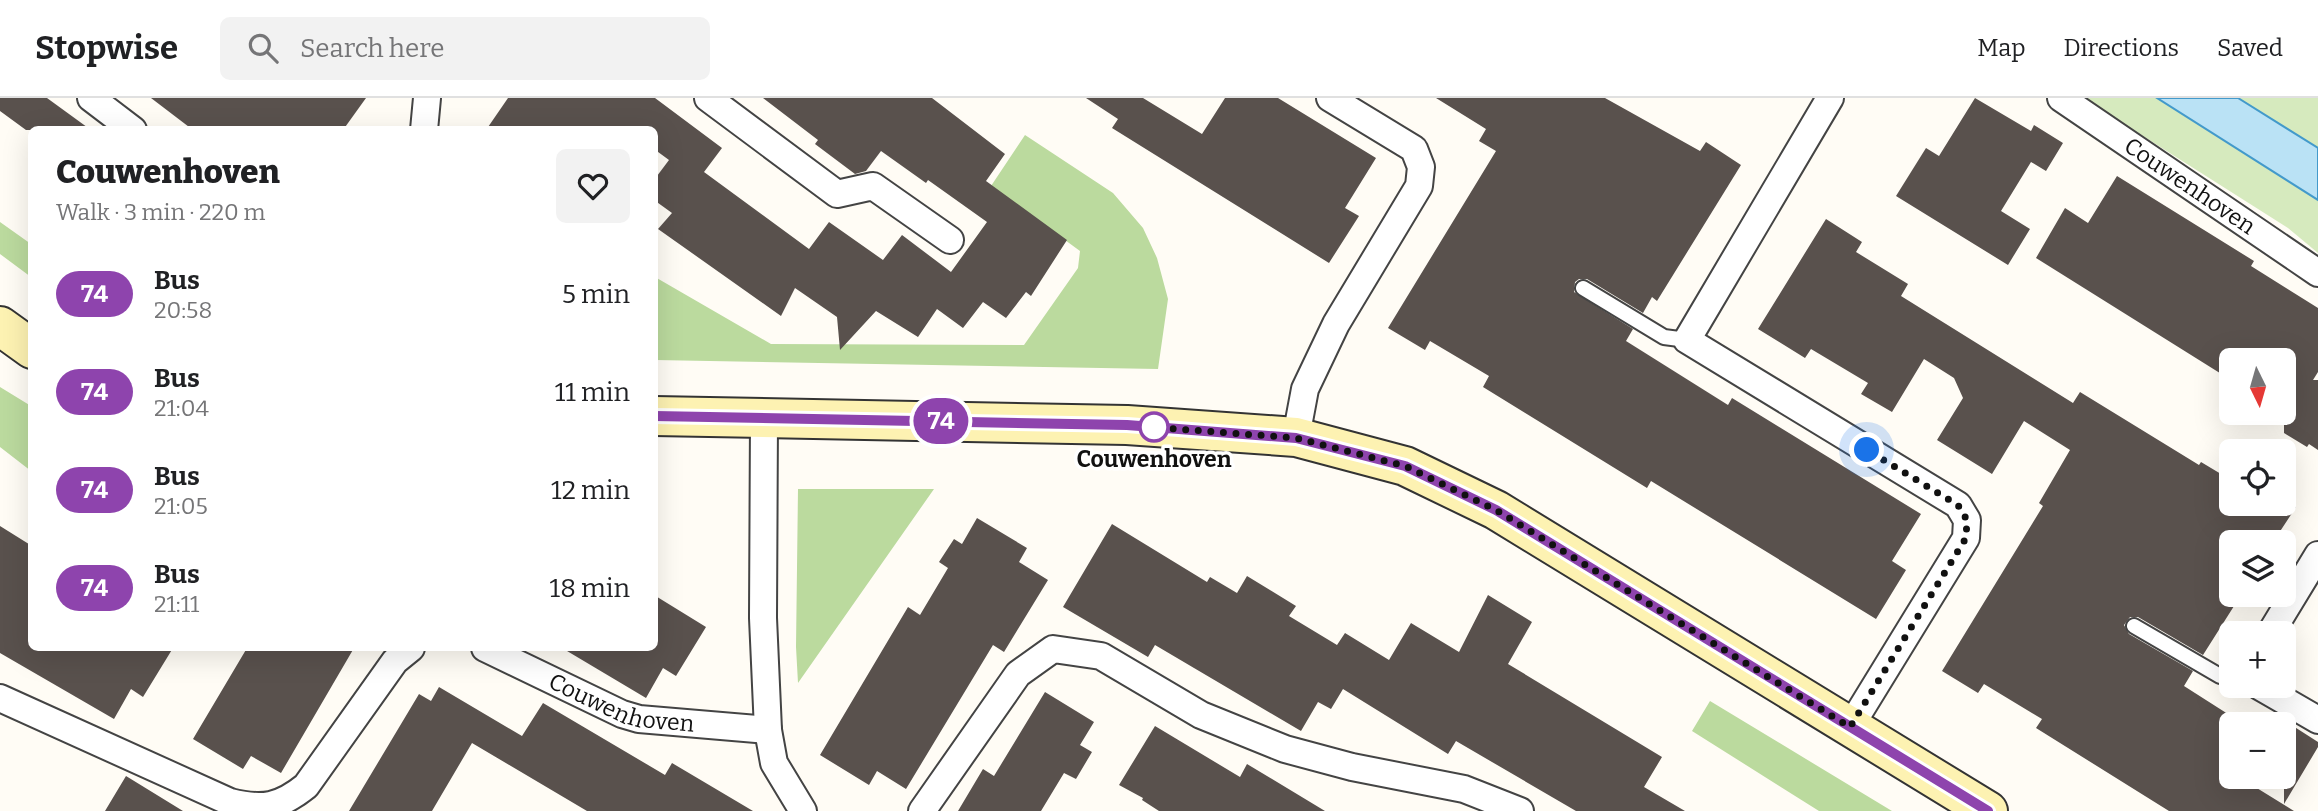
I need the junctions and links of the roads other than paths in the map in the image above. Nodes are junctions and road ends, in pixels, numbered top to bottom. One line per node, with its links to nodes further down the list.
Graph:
1 (91, 98): 7 (street)
2 (427, 98): 8 (street)
3 (708, 98): 9 (street)
4 (1330, 98): 17 (street)
5 (1830, 98): 13 (street)
6 (2061, 98): 10 (street, Couwenhoven)
7 (128, 126)
8 (424, 126)
9 (950, 240)
10 (2318, 273)
11 (1583, 288): 13 (lane)
12 (0, 326): 14 (street)
13 (1687, 340): 27 (street)
14 (28, 346)
15 (658, 416): 16 (street)
16 (764, 419): 17 (street); 28 (street)
17 (1296, 438): 27 (street)
18 (2318, 555): 19 (street)
19 (2278, 621)
20 (2134, 626): 23 (lane)
21 (407, 651): 29 (street)
22 (491, 651): 28 (street, Couwenhoven)
23 (2219, 675)
24 (0, 698): 29 (street)
25 (2280, 698): 26 (street)
26 (2318, 720)
27 (1850, 727): 33 (street)
28 (768, 730): 30 (street)
29 (229, 806)
30 (803, 811)
31 (922, 811): 32 (street)
32 (1520, 811)
33 (1988, 811)

